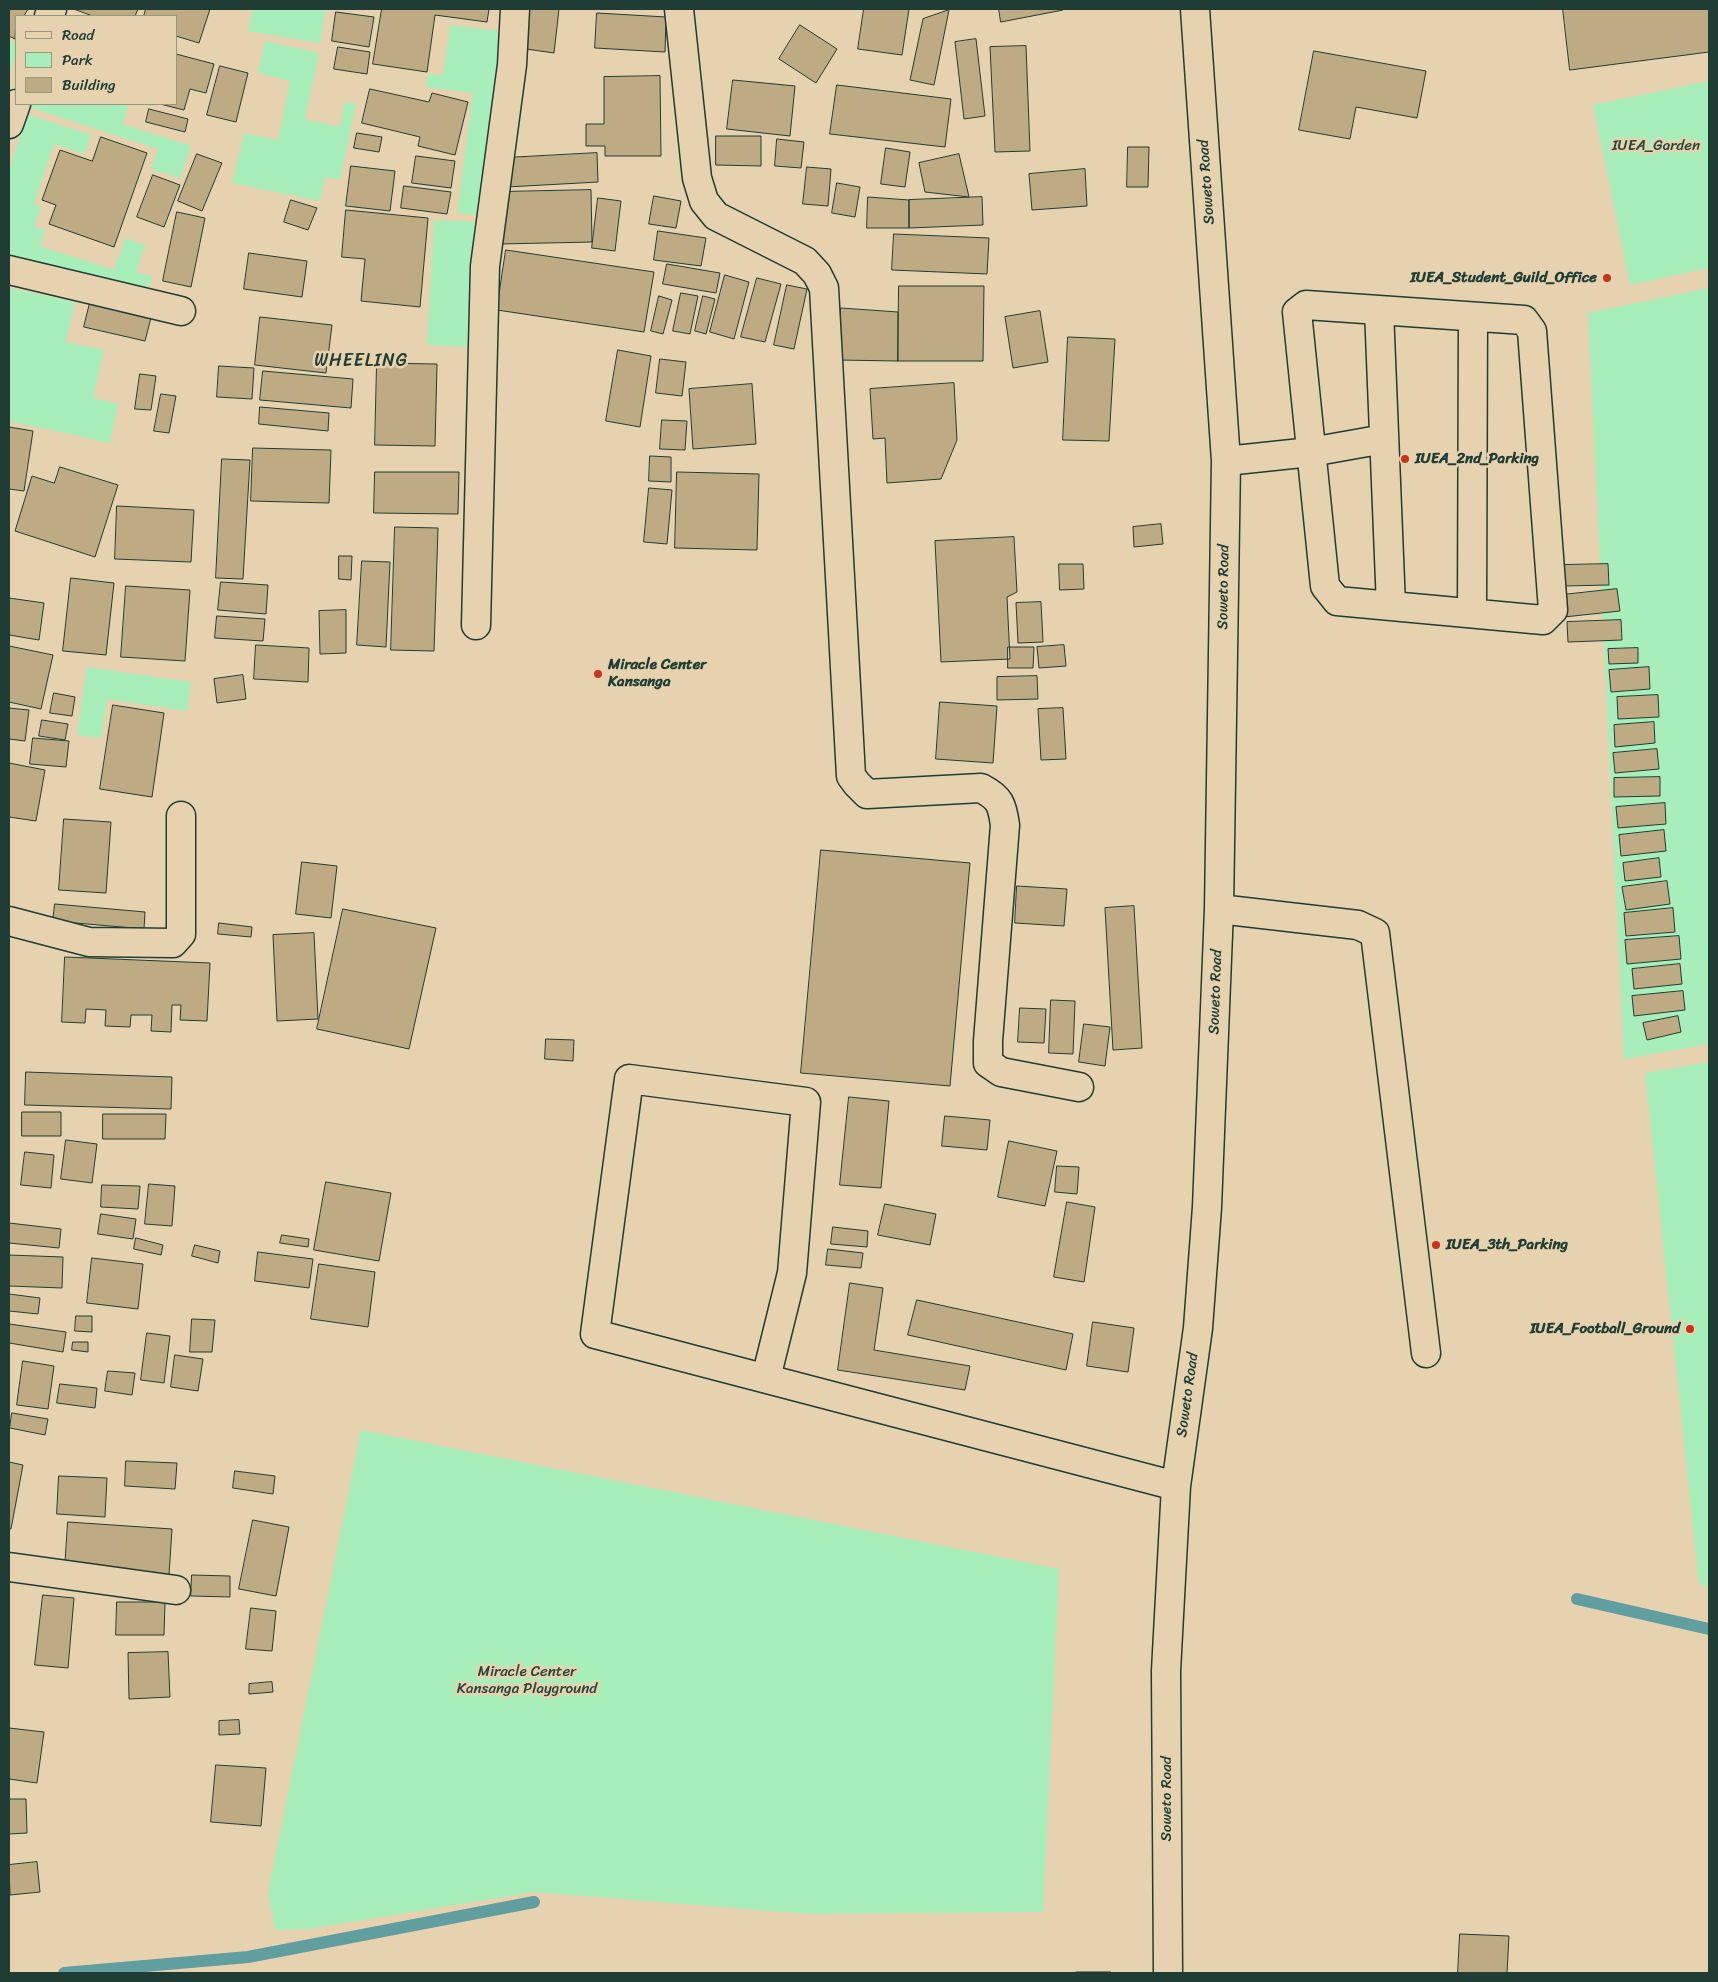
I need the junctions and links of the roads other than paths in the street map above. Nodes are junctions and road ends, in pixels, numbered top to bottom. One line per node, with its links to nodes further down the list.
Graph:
1 (515, 9): 15 (street)
2 (679, 9): 19 (street)
3 (1195, 9): 12 (street, Soweto Road)
4 (16, 105): 5 (street)
5 (9, 124)
6 (9, 270): 8 (street)
7 (1379, 310): 9 (street); 10 (street); 11 (street)
8 (181, 311)
9 (1473, 317): 14 (street); 14 (street)
10 (1384, 439): 11 (street); 13 (street)
11 (1311, 452): 12 (street); 13 (street)
12 (1226, 462): 17 (street, Soweto Road)
13 (1391, 606): 14 (street)
14 (1472, 613)
15 (476, 625)
16 (181, 816): 18 (street)
17 (1219, 909): 20 (street); 22 (street, Soweto Road)
18 (9, 921)
19 (1079, 1087)
20 (1426, 1353)
21 (766, 1378): 21 (street); 22 (street)
22 (1176, 1486): 25 (street, Soweto Road)
23 (9, 1567): 24 (street)
24 (176, 1590)
25 (1168, 1973)

